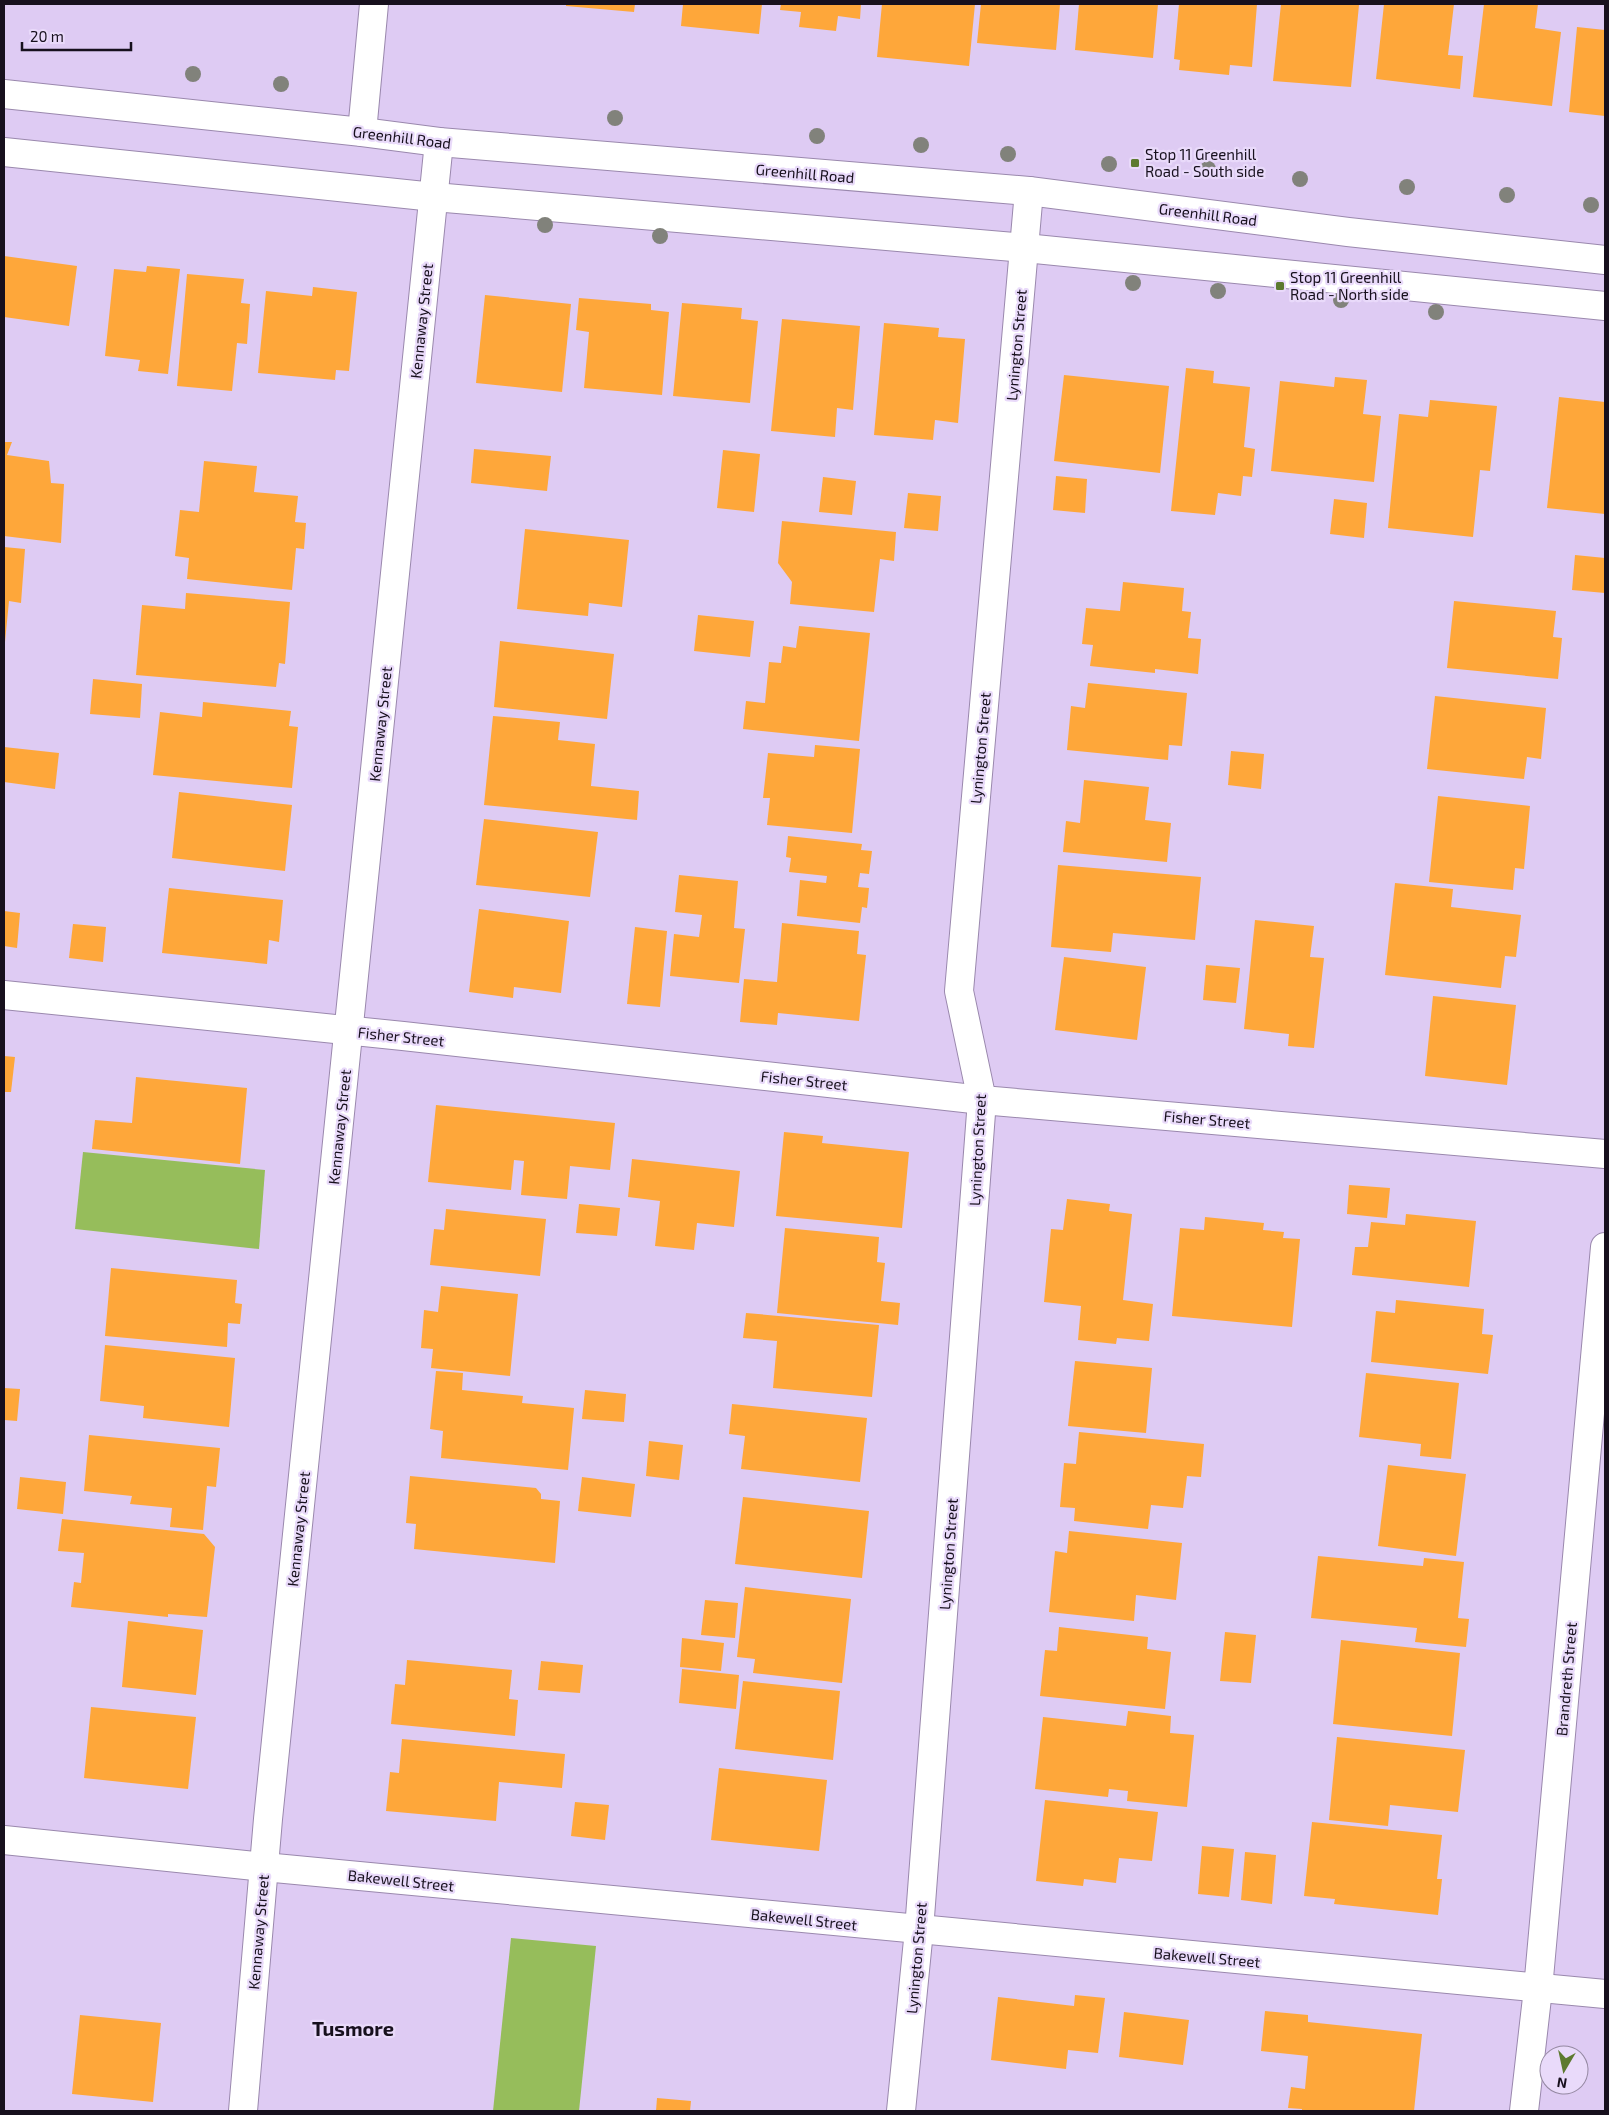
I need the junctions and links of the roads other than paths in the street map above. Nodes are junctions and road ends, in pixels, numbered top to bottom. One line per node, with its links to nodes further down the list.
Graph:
1 (374, 4): 3 (street)
2 (4, 94): 3 (street, Greenhill Road)
3 (362, 132): 4 (street, Greenhill Road)
4 (440, 142): 6 (street, Greenhill Road); 7 (street, Kennaway Street)
5 (4, 152): 7 (street)
6 (1029, 191): 8 (street, Lynington Street); 9 (street, Greenhill Road)
7 (434, 197): 8 (street); 12 (street, Kennaway Street)
8 (1025, 248): 10 (street); 13 (street, Lynington Street)
9 (1605, 260)
10 (1605, 306)
11 (4, 996): 12 (street, Fisher Street)
12 (349, 1030): 13 (street, Fisher Street); 17 (street, Kennaway Street)
13 (982, 1100): 14 (street, Fisher Street); 18 (street, Lynington Street)
14 (1605, 1154)
15 (1605, 1248): 19 (street, Brandreth Street)
16 (4, 1840): 17 (street, Bakewell Street)
17 (264, 1867): 18 (street, Bakewell Street); 21 (street, Kennaway Street)
18 (919, 1930): 19 (street, Bakewell Street); 22 (street, Lynington Street)
19 (1538, 1989): 20 (street, Bakewell Street); 23 (street, Brandreth Street)
20 (1605, 1994)
21 (243, 2111)
22 (901, 2111)
23 (1524, 2111)

